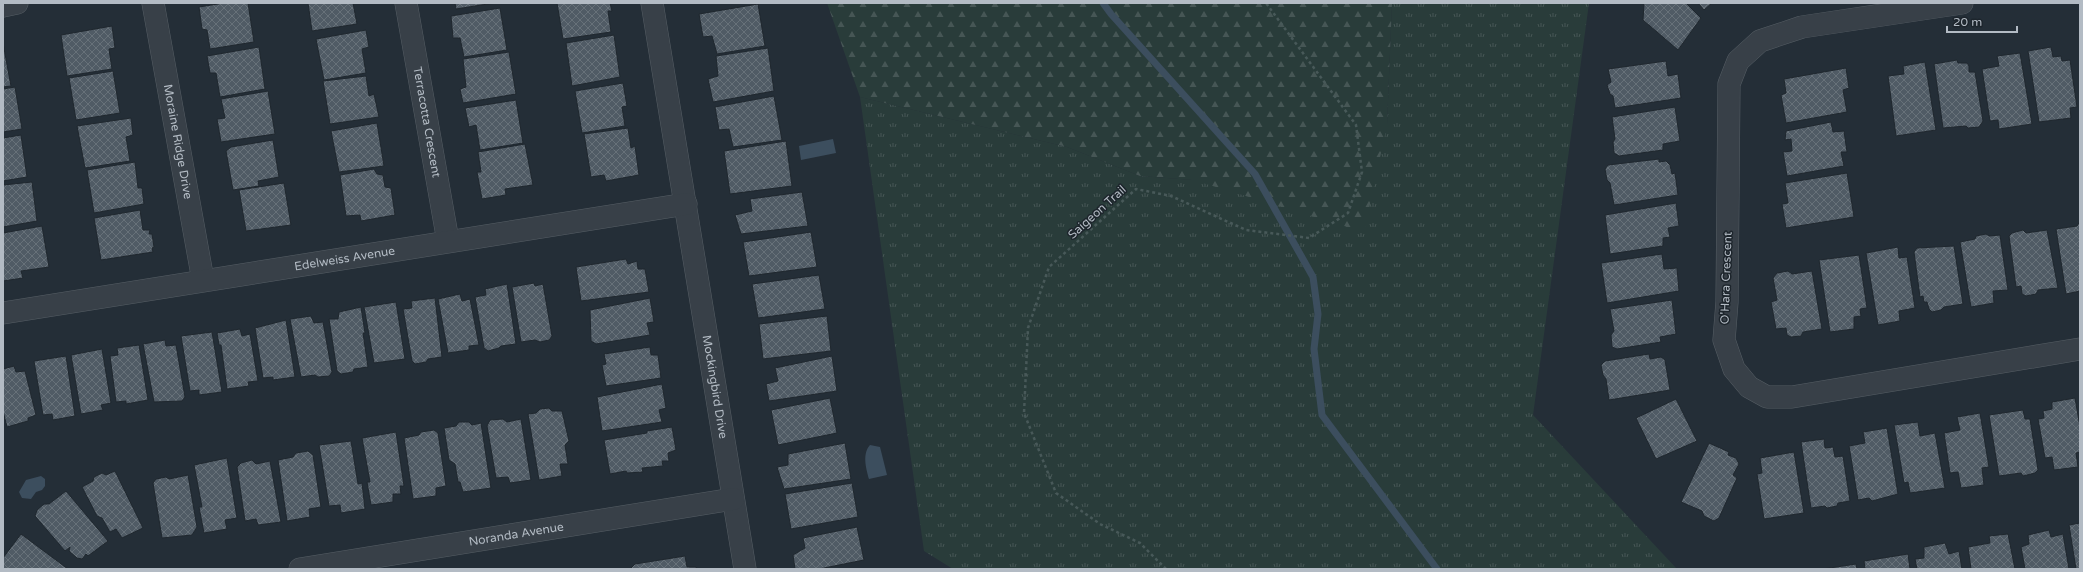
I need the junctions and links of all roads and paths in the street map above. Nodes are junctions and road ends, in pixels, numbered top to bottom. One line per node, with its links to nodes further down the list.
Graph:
1 (17, 3): 7 (street)
2 (153, 3): 10 (street, Moraine Ridge Drive)
3 (406, 3): 9 (street, Terracotta Crescent)
4 (652, 3): 8 (street)
5 (1266, 3): 16 (path, Saigeon Trail)
6 (1962, 3): 12 (street, O'Hara Crescent)
7 (3, 6)
8 (686, 204): 9 (street, Edelweiss Avenue); 13 (street, Mockingbird Drive)
9 (448, 241): 10 (street, Edelweiss Avenue)
10 (203, 280): 11 (street, Edelweiss Avenue)
11 (3, 313)
12 (2080, 349)
13 (733, 499): 14 (street, Noranda Avenue); 15 (street, Mockingbird Drive)
14 (300, 569)
15 (745, 569)
16 (1166, 569)

